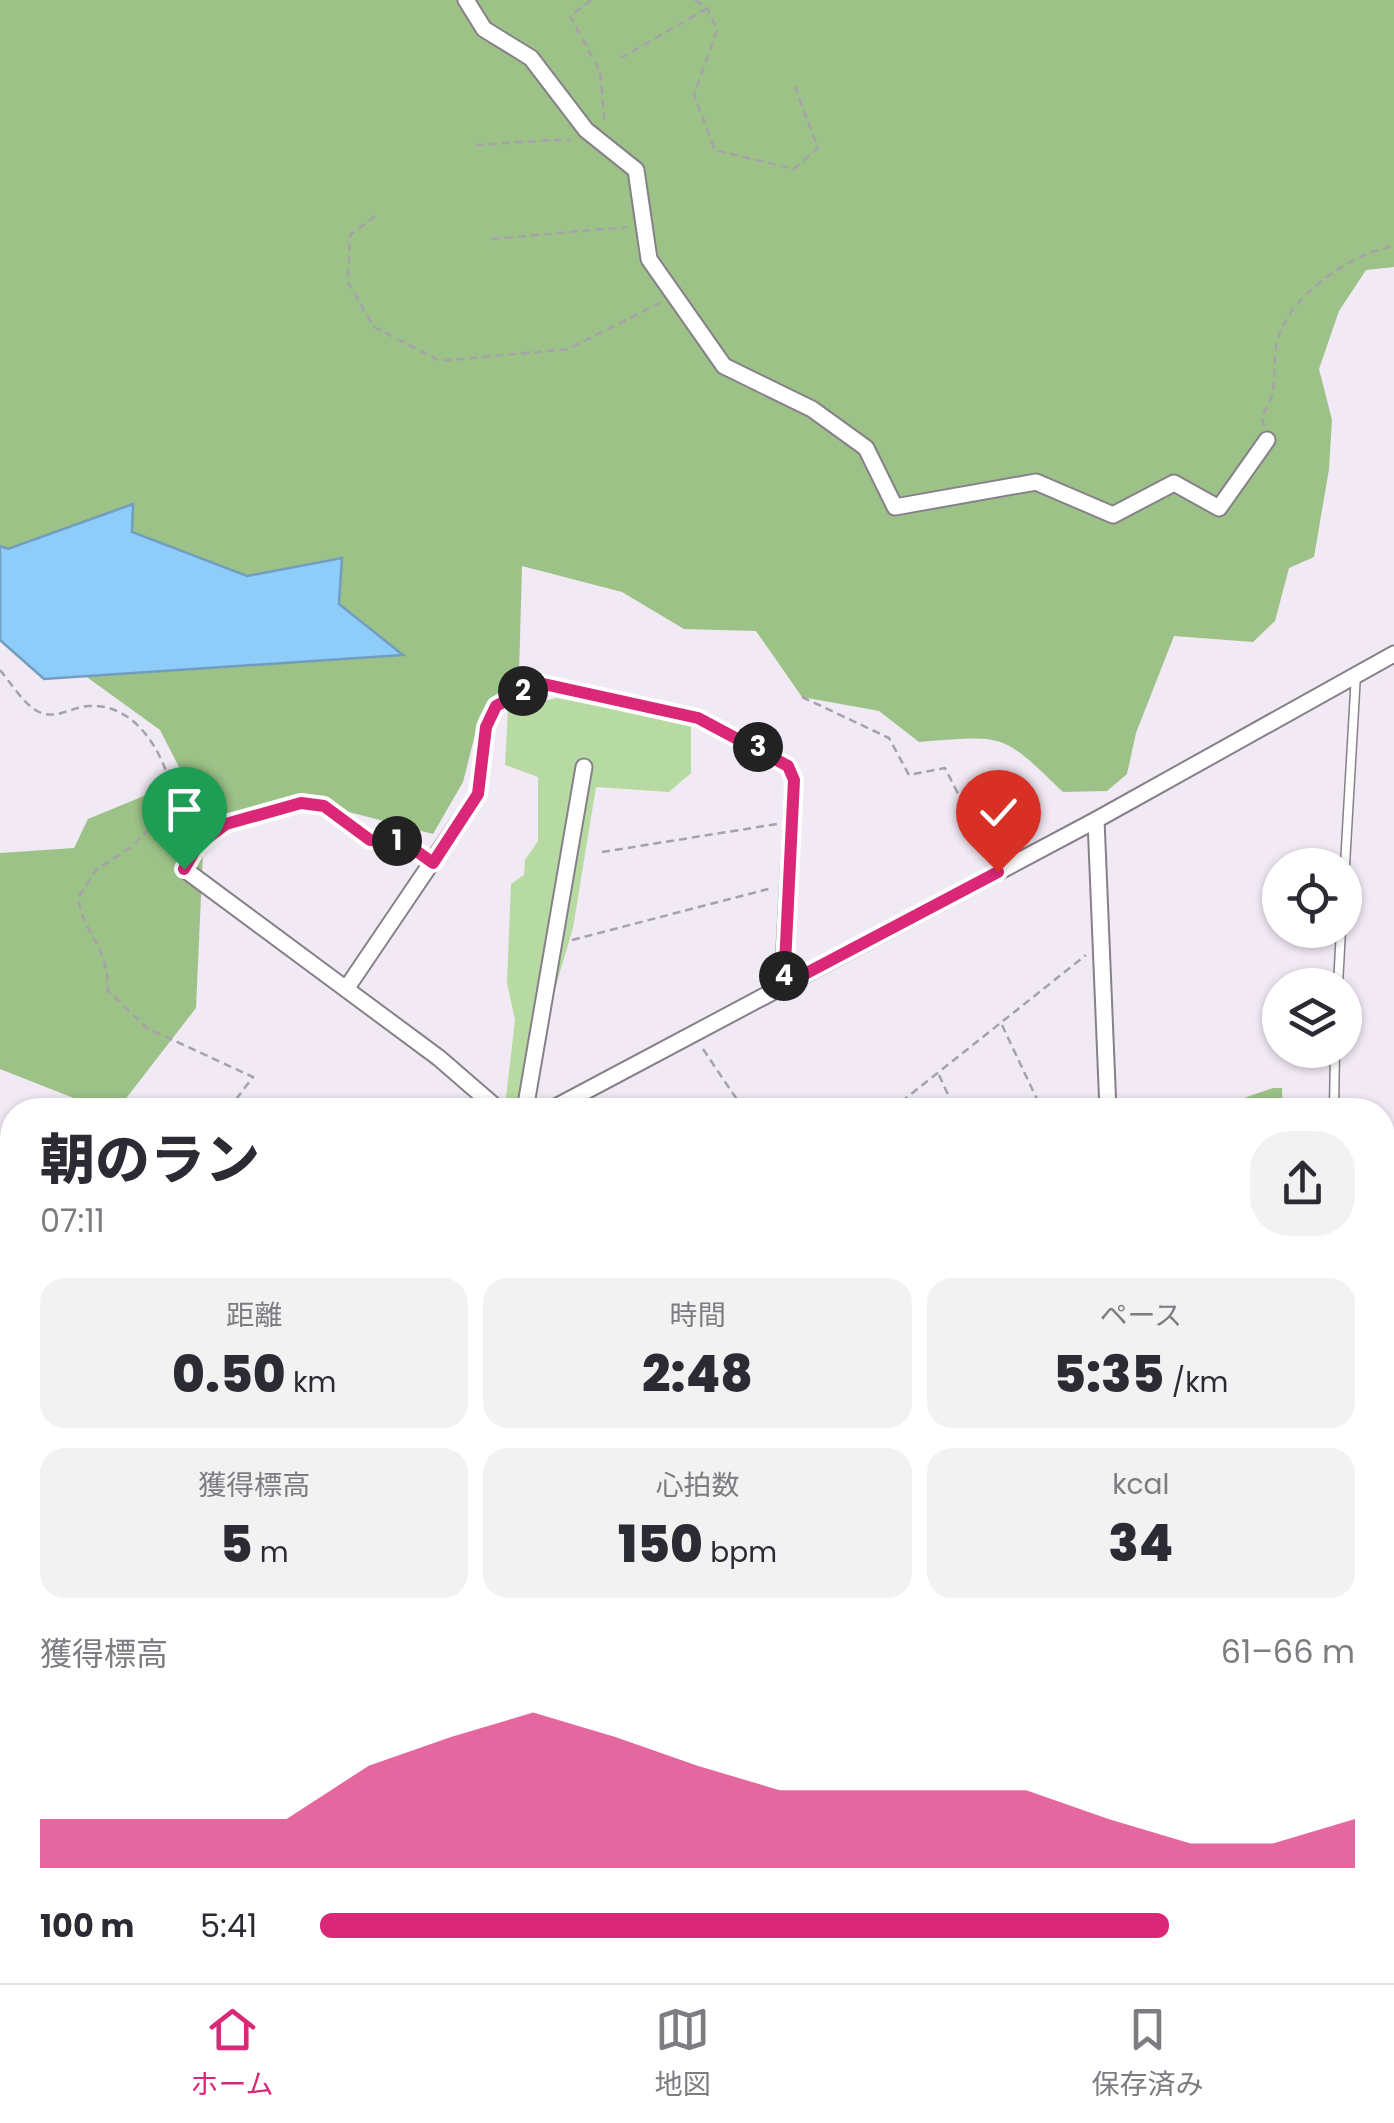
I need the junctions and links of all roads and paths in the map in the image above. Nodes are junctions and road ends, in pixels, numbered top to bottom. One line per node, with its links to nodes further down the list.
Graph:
1 (466, 0): 7 (street)
2 (591, 0): 7 (path)
3 (695, 0): 4 (path)
4 (708, 8): 5 (path); 6 (path)
5 (621, 58)
6 (794, 84)
7 (602, 141): 8 (path); 10 (street)
8 (476, 145)
9 (374, 216): 13 (path)
10 (643, 225): 11 (path); 13 (street)
11 (492, 239)
12 (1394, 246): 14 (path)
13 (675, 296): 14 (street)
14 (1267, 440)
15 (1394, 654): 17 (street)
16 (0, 670): 36 (path)
17 (1356, 674): 20 (street); 22 (lane)
18 (802, 698): 26 (path)
19 (584, 766): 29 (street)
20 (1096, 820): 26 (street); 28 (street)
21 (793, 822): 23 (path); 24 (street); 27 (street)
22 (1346, 848)
23 (602, 852)
24 (433, 863): 25 (path); 31 (street)
25 (184, 869): 31 (street)
26 (998, 872): 30 (street)
27 (788, 884): 29 (path); 30 (street)
28 (1103, 942): 32 (path); 44 (street)
29 (552, 945): 38 (street)
30 (784, 985): 33 (street)
31 (346, 989): 37 (street)
32 (1002, 1024): 35 (path); 43 (path)
33 (693, 1033): 39 (street); 40 (path)
34 (1335, 1068): 45 (lane)
35 (938, 1073): 41 (path); 42 (path)
36 (237, 1098)
37 (485, 1098)
38 (527, 1098)
39 (572, 1098)
40 (736, 1098)
41 (906, 1098)
42 (949, 1098)
43 (1036, 1098)
44 (1108, 1098)
45 (1334, 1098)

